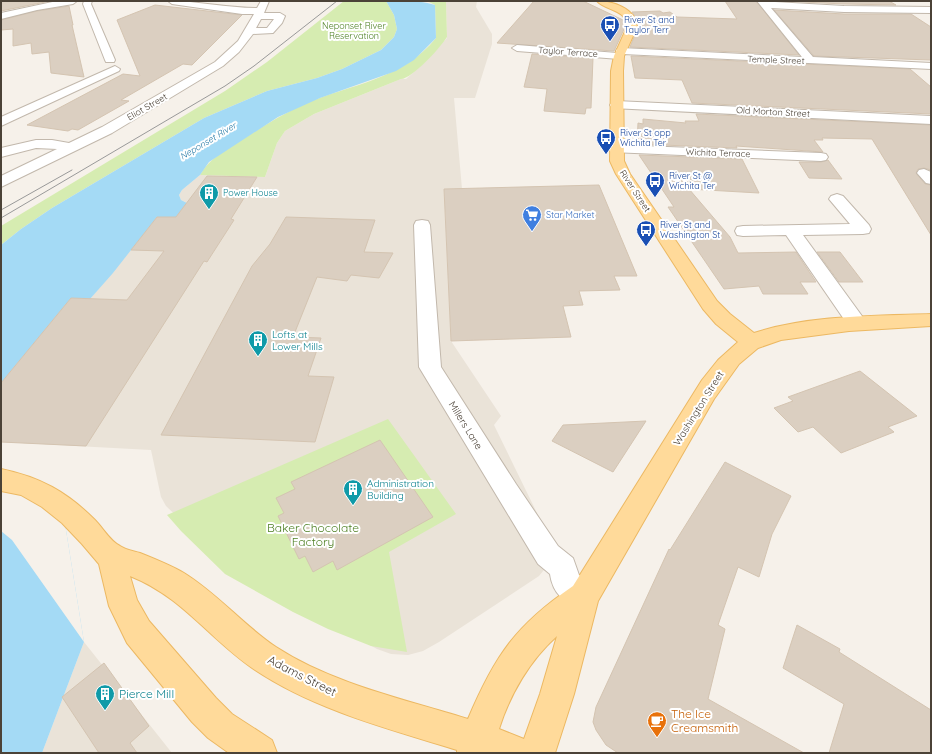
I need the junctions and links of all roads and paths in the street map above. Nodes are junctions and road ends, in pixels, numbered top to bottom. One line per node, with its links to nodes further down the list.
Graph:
1 (73, 1): 8 (street)
2 (88, 1): 16 (street)
3 (172, 1): 6 (street)
4 (600, 1): 11 (main road, River Street)
5 (763, 3): 7 (street); 12 (street)
6 (261, 10): 9 (street, Eliot Street); 9 (street)
7 (931, 10)
8 (1, 16)
9 (250, 31): 17 (street, Eliot Street)
10 (518, 48): 11 (street, Taylor Terrace)
11 (620, 54): 12 (street, Temple Street); 14 (main road, River Street)
12 (811, 61): 13 (street, Temple Street)
13 (931, 66)
14 (616, 105): 15 (street, Old Morton Street); 18 (main road, River Street)
15 (931, 120)
16 (2, 121)
17 (72, 148): 19 (street); 21 (street, Eliot Street)
18 (616, 149): 20 (street, Wichita Terrace); 28 (main road, River Street)
19 (1, 153)
20 (821, 157)
21 (1, 182)
22 (837, 199): 24 (street)
23 (422, 225): 31 (street, Millers Lane)
24 (791, 230): 25 (street); 27 (street)
25 (743, 231)
26 (931, 320): 27 (main road, Washington Street)
27 (858, 323): 28 (main road, Washington Street)
28 (752, 342): 31 (main road, Washington Street)
29 (1, 480): 30 (main road, Adams Street)
30 (112, 557): 32 (main road, Adams Street); 33 (main road)
31 (584, 596): 32 (main road, Washington Street); 35 (main road, Washington Street)
32 (476, 746): 34 (main road, Adams Street)
33 (259, 753)
34 (516, 753)
35 (537, 753)

